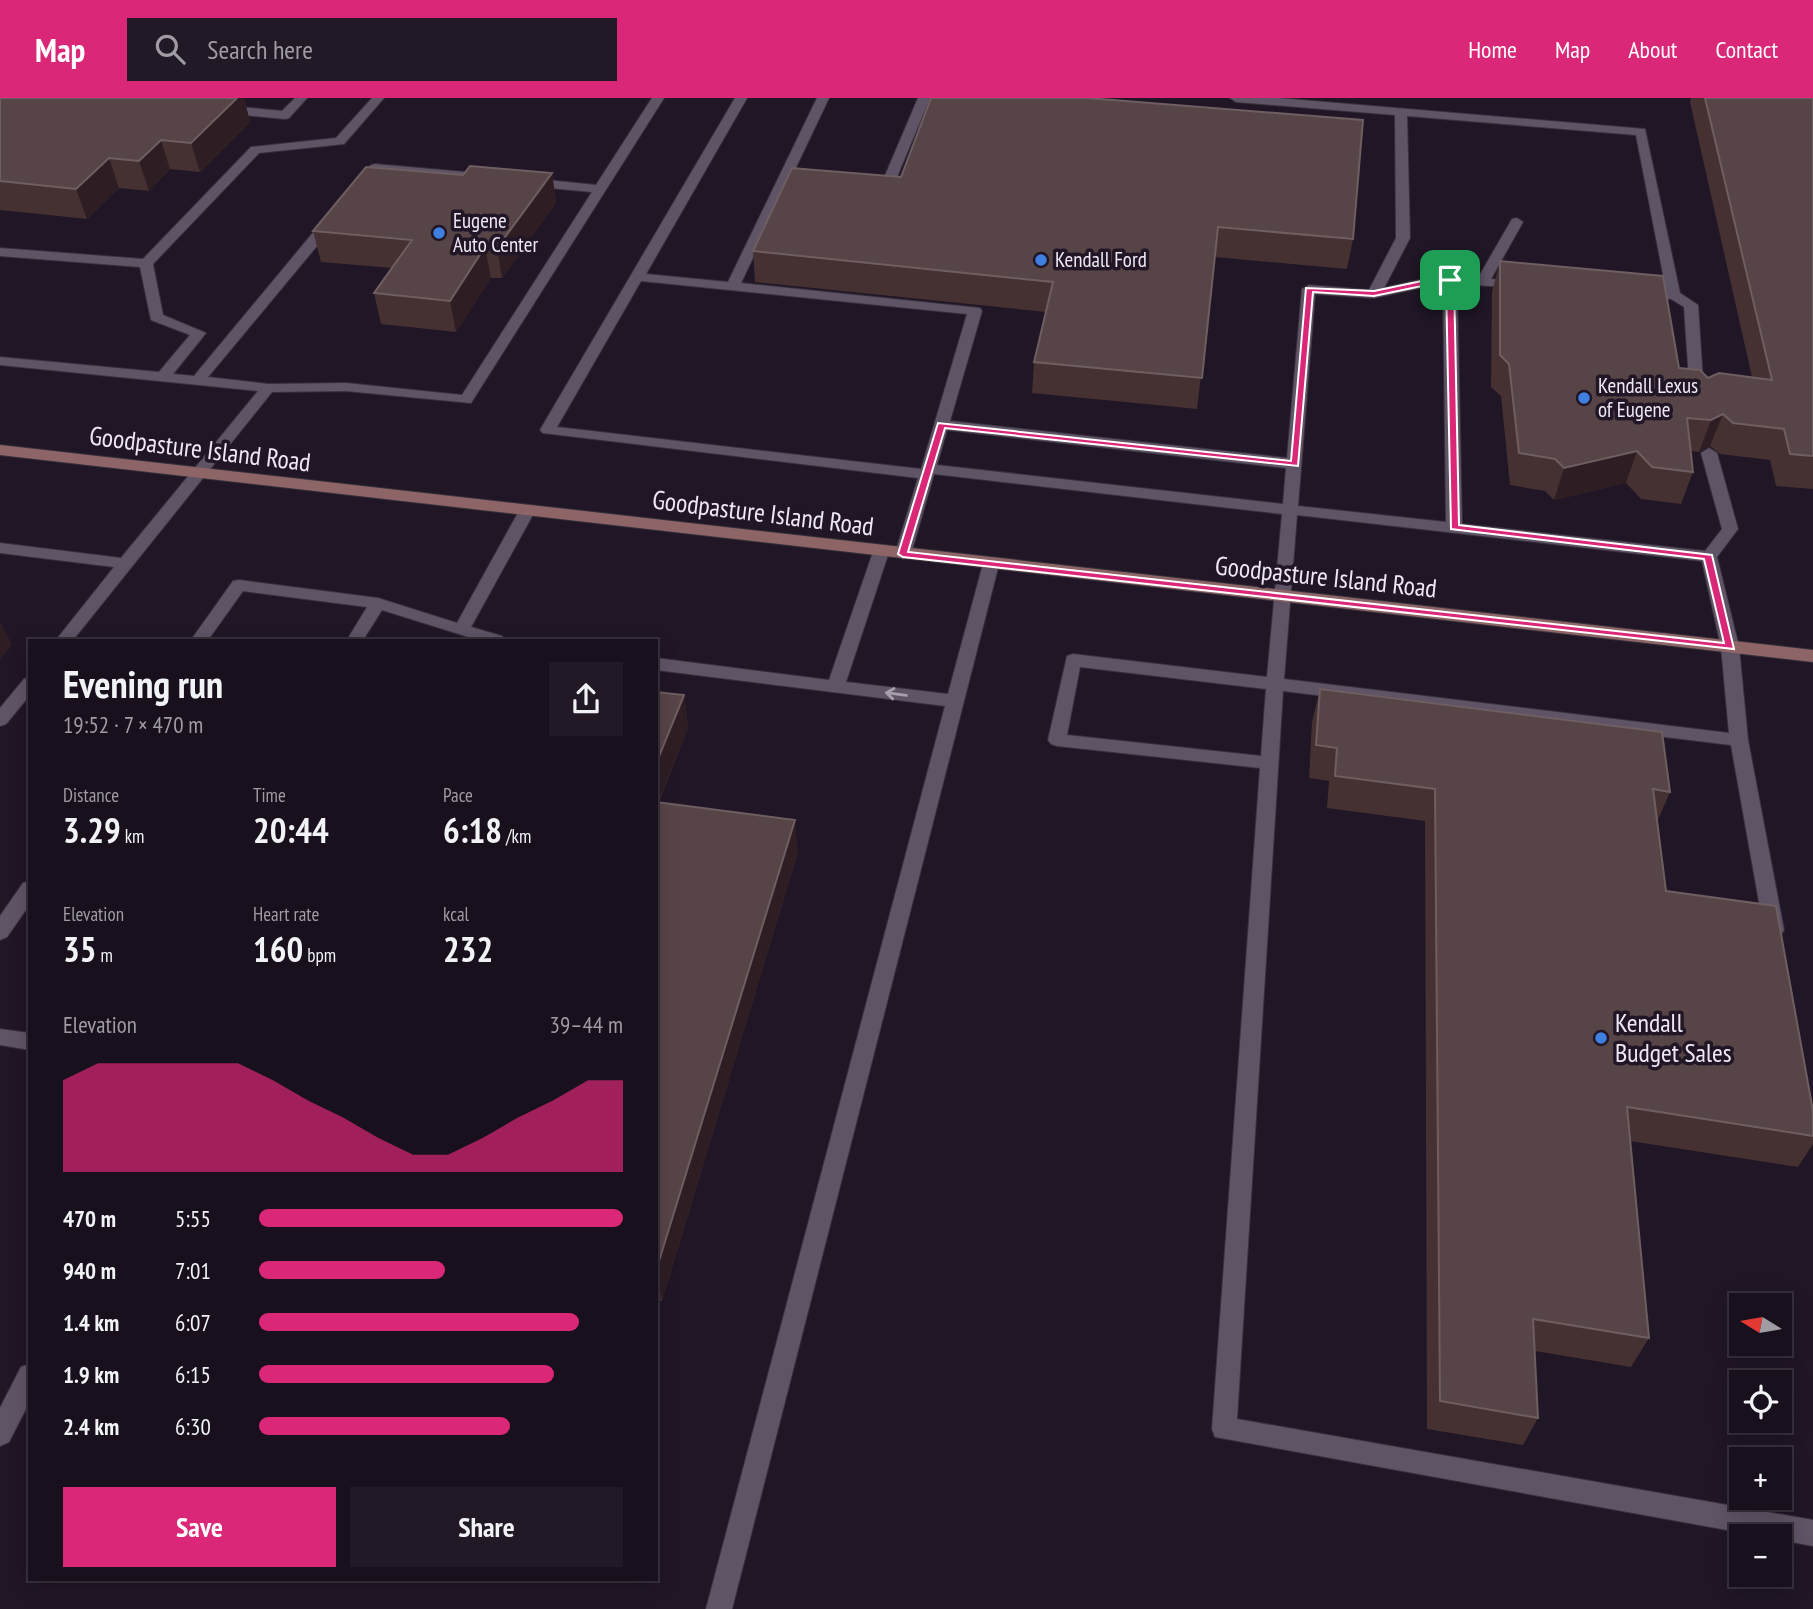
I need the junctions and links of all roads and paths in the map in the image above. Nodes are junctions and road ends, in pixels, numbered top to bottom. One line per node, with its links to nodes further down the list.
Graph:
1 (301, 98): 8 (lane)
2 (378, 98): 14 (lane)
3 (658, 98): 10 (lane)
4 (741, 98): 15 (lane)
5 (823, 98): 19 (lane)
6 (1236, 98): 9 (lane)
7 (927, 103): 11 (lane)
8 (205, 108)
9 (1401, 112): 21 (lane); 22 (lane)
10 (600, 188): 25 (lane); 26 (lane)
11 (870, 195)
12 (1517, 222): 17 (lane)
13 (0, 252): 14 (lane)
14 (146, 263): 24 (lane)
15 (637, 277): 19 (lane); 32 (lane)
16 (1450, 280): 17 (lane); 21 (lane); 36 (lane)
17 (1482, 282): 18 (lane)
18 (1537, 286)
19 (732, 287): 28 (lane)
20 (1633, 292): 22 (lane)
21 (1374, 294): 31 (lane)
22 (1674, 295): 27 (lane)
23 (0, 361): 24 (lane)
24 (163, 377): 25 (lane)
25 (197, 381): 26 (lane)
26 (268, 387): 33 (lane)
27 (1698, 403)
28 (941, 425): 31 (lane); 32 (lane)
29 (0, 450): 33 (main road, Goodpasture Island Road)
30 (1709, 453): 40 (lane)
31 (1295, 464): 34 (lane)
32 (927, 472): 34 (lane); 39 (lane)
33 (200, 474): 35 (main road, Goodpasture Island Road); 41 (lane)
34 (1291, 508): 36 (lane); 43 (lane)
35 (527, 511): 38 (main road, Goodpasture Island Road); 45 (lane)
36 (1454, 527): 40 (lane)
37 (0, 548): 41 (lane)
38 (881, 552): 39 (main road, Goodpasture Island Road); 55 (lane)
39 (903, 554): 42 (main road, Goodpasture Island Road)
40 (1709, 557): 50 (lane)
41 (127, 564): 46 (lane)
42 (991, 564): 43 (main road, Goodpasture Island Road); 56 (lane)
43 (1284, 597): 50 (main road, Goodpasture Island Road); 53 (lane)
44 (378, 603): 45 (lane); 47 (lane); 48 (lane)
45 (461, 630): 49 (lane)
46 (65, 639)
47 (201, 639)
48 (356, 639)
49 (492, 639)
50 (1730, 647): 51 (main road, Goodpasture Island Road); 58 (lane)
51 (1813, 656)
52 (658, 664): 55 (lane)
53 (1275, 683): 58 (lane); 59 (lane); 59 (lane)
54 (28, 685): 57 (lane)
55 (836, 687): 56 (lane, one-way to 55)
56 (956, 701): 68 (lane)
57 (0, 720)
58 (1740, 740): 62 (lane)
59 (1271, 763): 67 (lane)
60 (28, 891): 61 (lane)
61 (0, 932)
62 (1779, 954)
63 (0, 1037): 64 (lane)
64 (28, 1042)
65 (28, 1379): 66 (lane)
66 (0, 1434)
67 (1813, 1533)
68 (719, 1609)

